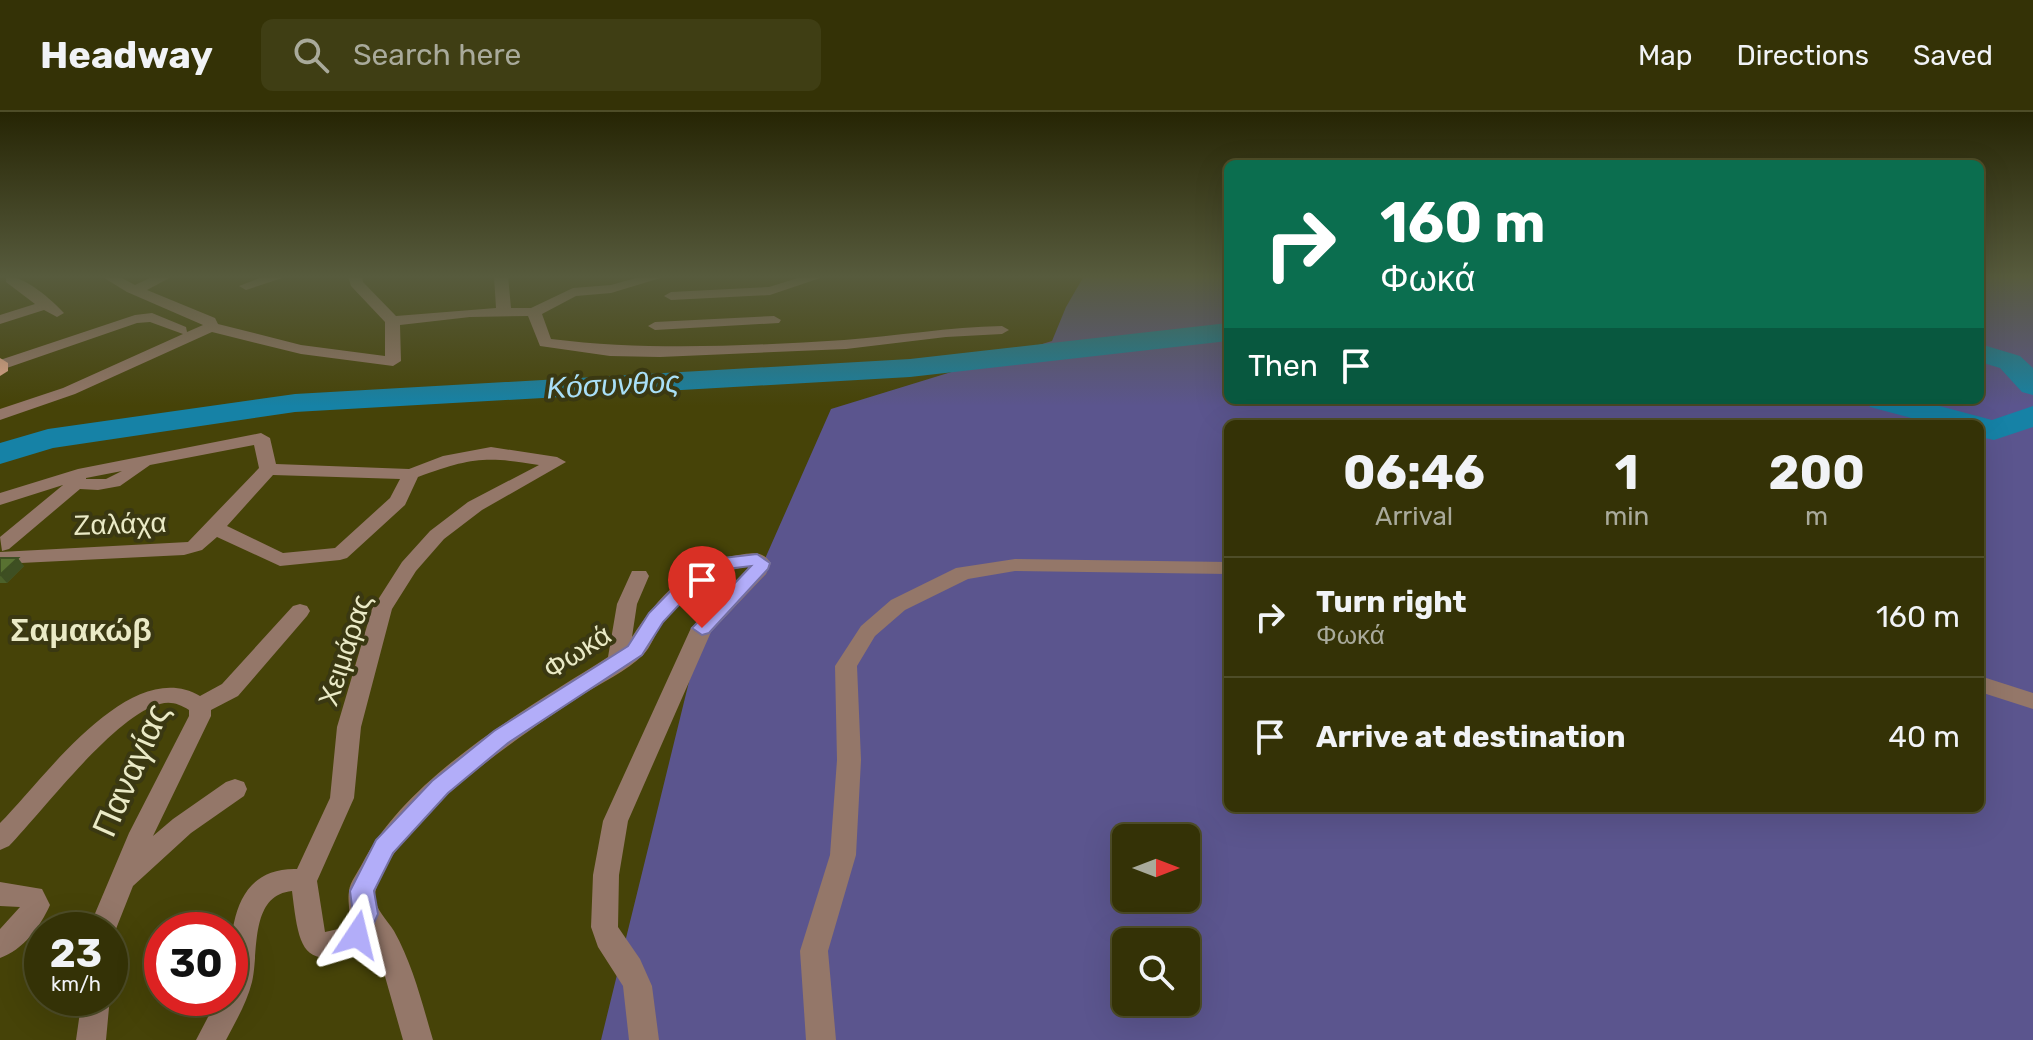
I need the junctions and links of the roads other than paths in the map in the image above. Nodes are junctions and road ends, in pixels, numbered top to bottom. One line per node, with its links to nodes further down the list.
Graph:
1 (134, 319): 14 (street)
2 (157, 319): 12 (street)
3 (207, 319): 11 (street)
4 (416, 319): 8 (street)
5 (537, 319): 13 (street)
6 (674, 319): 9 (street)
7 (774, 320): 9 (street)
8 (392, 321): 11 (street)
9 (673, 325): 10 (street)
10 (655, 326)
11 (211, 327): 16 (street)
12 (181, 330)
13 (1002, 330)
14 (0, 364): 15 (main road)
15 (0, 371)
16 (0, 415)
17 (268, 469): 18 (street); 19 (street); 21 (street, Ζαλάχα)
18 (411, 474): 21 (street); 33 (street, Χειμάρας)
19 (77, 478): 20 (street); 22 (street)
20 (0, 499)
21 (224, 532): 22 (street, Ζαλάχα)
22 (0, 548)
23 (1224, 568): 43 (street)
24 (639, 576): 26 (street)
25 (300, 611): 29 (street)
26 (618, 660): 36 (street, Φωκά); 42 (street, Φωκά)
27 (1984, 685): 28 (street)
28 (2033, 701)
29 (200, 706): 31 (street, Παναγίας); 32 (street, Παναγίας)
30 (235, 789): 32 (street)
31 (0, 839)
32 (122, 881): 35 (street, Παναγίας)
33 (304, 881): 36 (street); 40 (street)
34 (0, 894): 37 (street)
35 (109, 912)
36 (365, 914): 41 (street)
37 (0, 946)
38 (94, 1016): 39 (street)
39 (91, 1040)
40 (211, 1040)
41 (418, 1040)
42 (644, 1040)
43 (821, 1040)

